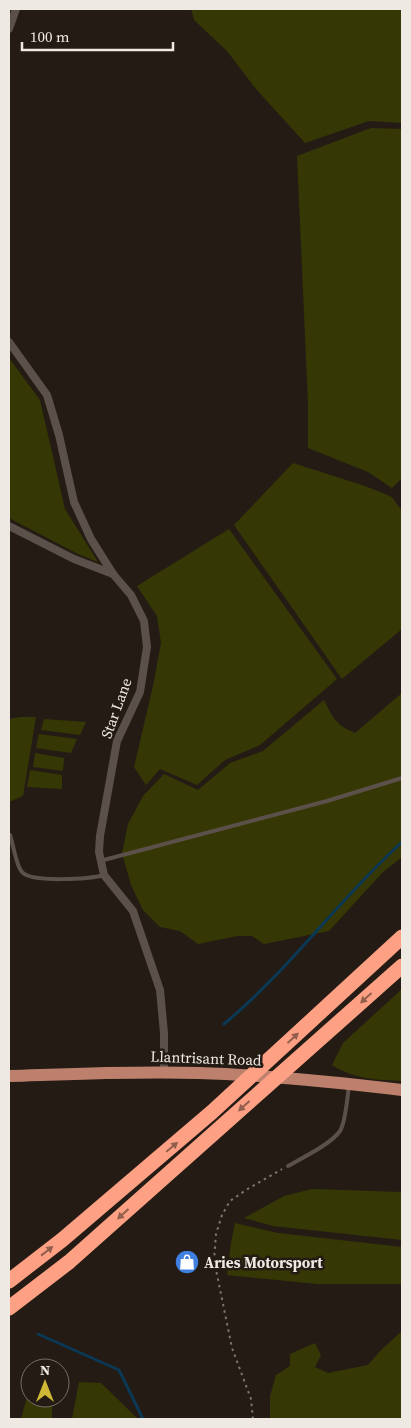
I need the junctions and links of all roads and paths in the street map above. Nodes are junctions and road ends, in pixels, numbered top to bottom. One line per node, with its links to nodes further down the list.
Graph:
1 (16, 9): 2 (street)
2 (9, 29)
3 (9, 342): 5 (street, Star Lane)
4 (9, 526): 5 (street)
5 (113, 574): 8 (street, Star Lane)
6 (402, 778): 8 (lane)
7 (10, 834): 9 (lane)
8 (100, 861): 9 (street, Star Lane)
9 (104, 875): 12 (street, Star Lane)
10 (402, 937): 17 (highway, one-way to 10)
11 (402, 966): 18 (highway, one-way to 18)
12 (164, 1073): 13 (main road, Llantrisant Road); 14 (main road, Llantrisant Road)
13 (9, 1076)
14 (346, 1083): 15 (main road, Llantrisant Road); 16 (lane)
15 (402, 1090)
16 (288, 1166): 19 (path)
17 (9, 1281)
18 (9, 1308)
19 (253, 1419)

